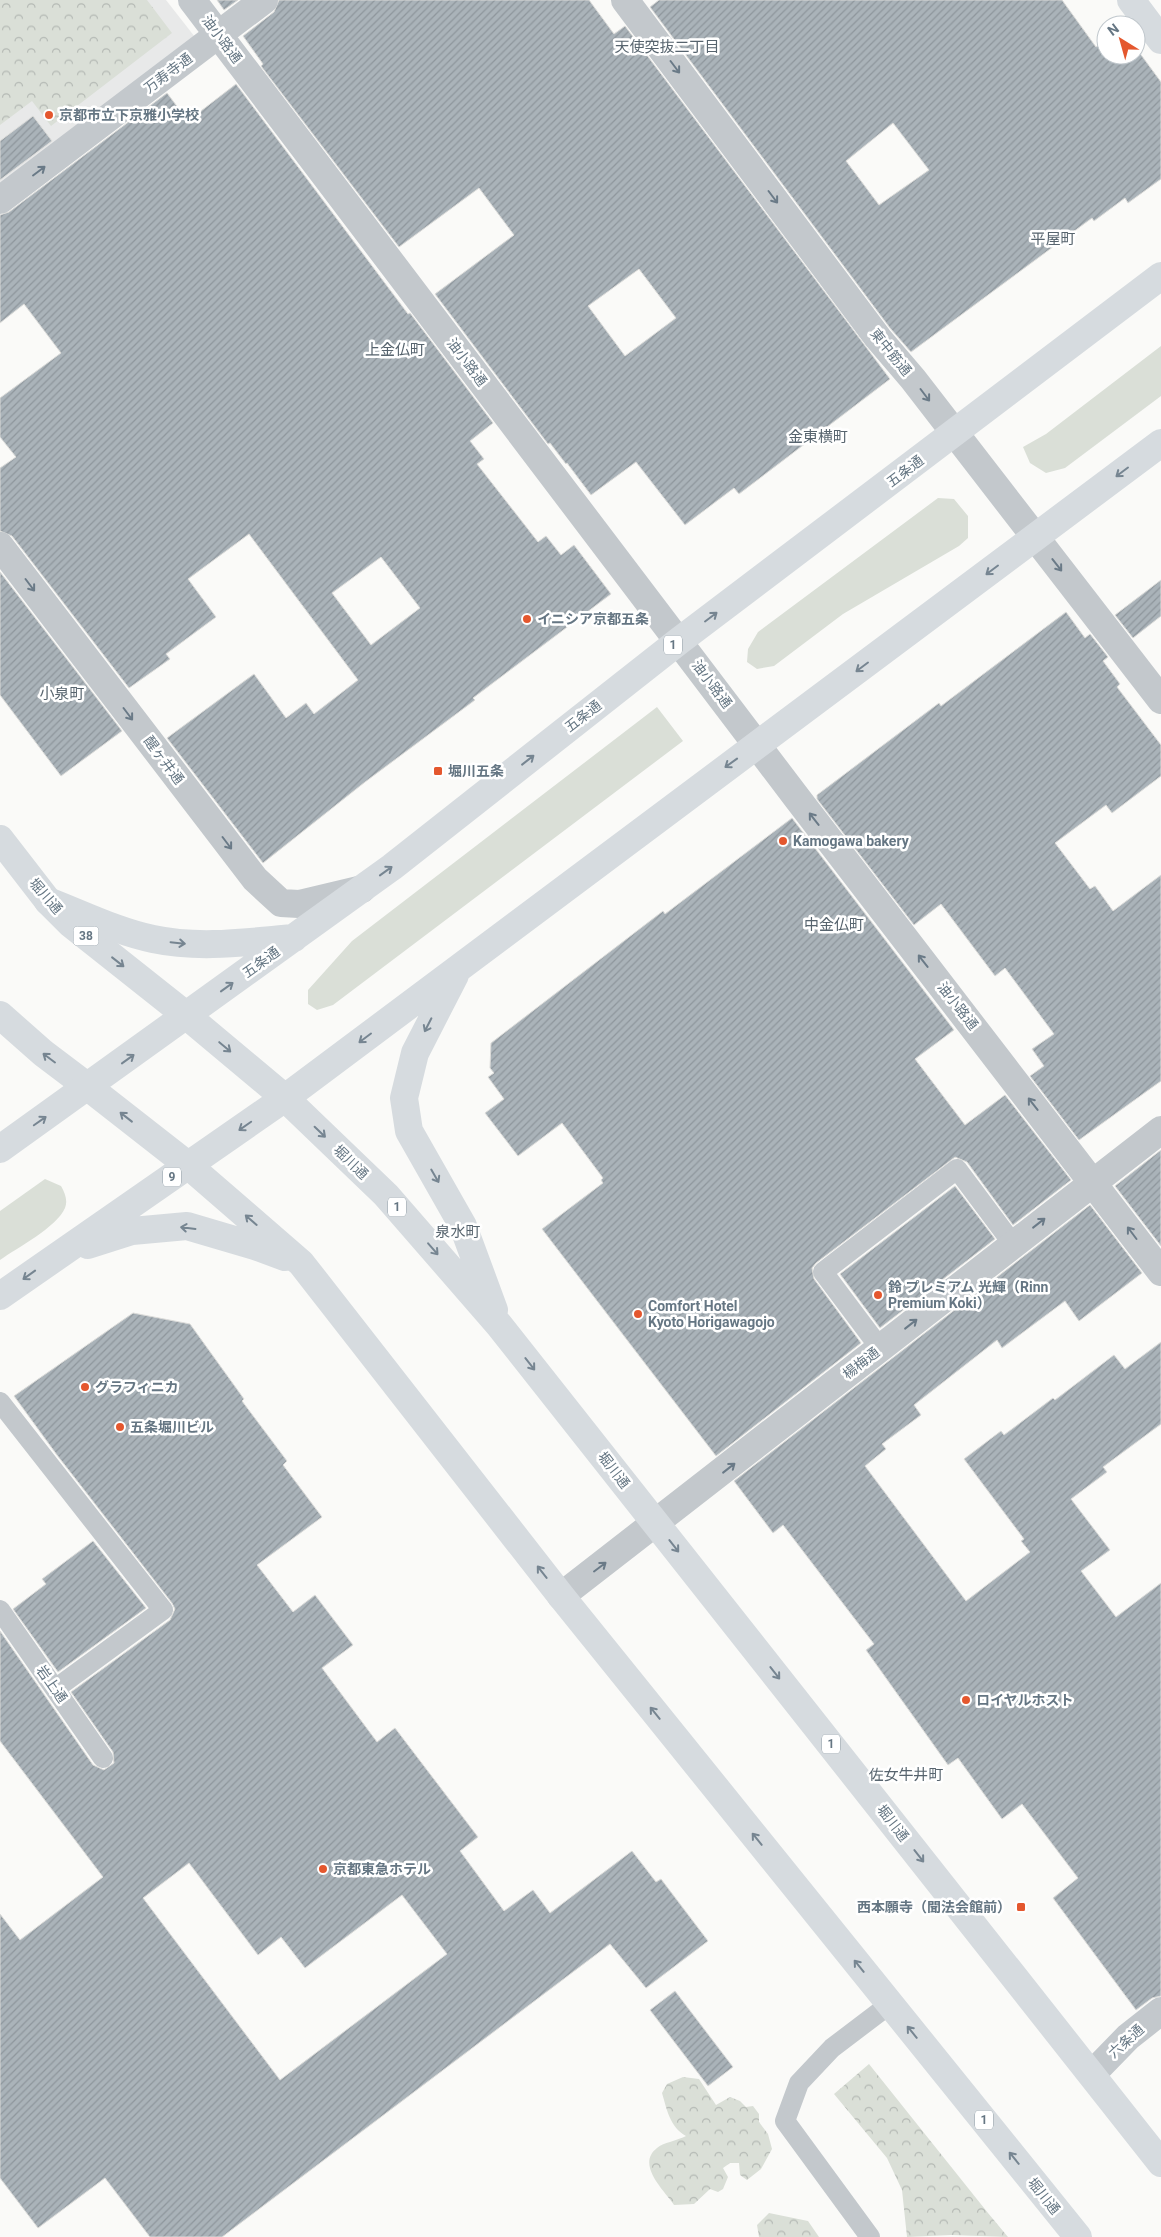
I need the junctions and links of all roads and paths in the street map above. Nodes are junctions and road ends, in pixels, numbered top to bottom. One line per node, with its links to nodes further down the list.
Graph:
1 (192, 0): 5 (street, 油小路通)
2 (264, 0): 5 (street, 万寿寺通)
3 (625, 0): 9 (street, 東中筋通, one-way to 9)
4 (1131, 0): 6 (main road)
5 (218, 34): 7 (street, 万寿寺通, one-way to 5); 13 (street, 油小路通)
6 (1161, 40)
7 (0, 200)
8 (1161, 276): 9 (main road, 五条通 / 1)
9 (954, 433): 11 (street, 東中筋通); 13 (main road, 五条通 / 1, one-way to 9)
10 (1161, 443): 11 (main road, one-way to 11)
11 (1036, 538): 14 (street, 東中筋通, one-way to 14); 15 (main road, one-way to 15)
12 (0, 546): 17 (street, 醒ヶ井通, one-way to 17)
13 (679, 641): 15 (street, 油小路通); 17 (main road, 五条通 / 1, one-way to 13)
14 (1161, 700)
15 (757, 744): 20 (main road, one-way to 20); 28 (street, 油小路通, one-way to 15)
16 (0, 839): 18 (main road, 堀川通 / 38)
17 (363, 888): 19 (main road, 五条通 / 1)
18 (48, 902): 19 (main road, one-way to 19); 22 (main road, 堀川通 / 38, one-way to 22)
19 (295, 938): 22 (main road, 五条通 / 1, one-way to 19)
20 (460, 967): 24 (main road, one-way to 24); 34 (main road, one-way to 34)
21 (0, 1015): 23 (main road, 堀川通, one-way to 21)
22 (187, 1016): 23 (main road, 五条通, one-way to 22); 24 (main road, 堀川通 / 1, one-way to 24)
23 (88, 1087): 26 (main road, 五条通, one-way to 23); 27 (main road, 堀川通 / 1, one-way to 23)
24 (285, 1098): 27 (main road, 9, one-way to 27); 34 (main road, 堀川通 / 1, one-way to 34)
25 (1161, 1130): 28 (street, 楊梅通)
26 (0, 1149)
27 (189, 1166): 30 (main road, 9); 31 (main road, 堀川通 / 1, one-way to 27)
28 (1093, 1181): 29 (street, 楊梅通, one-way to 28); 32 (street, 油小路通, one-way to 28)
29 (1013, 1244): 35 (street, 楊梅通, one-way to 29); 35 (lane)
30 (58, 1254): 31 (main road, one-way to 30); 33 (main road, 9, one-way to 33)
31 (301, 1263): 38 (main road, 堀川通 / 1, one-way to 31)
32 (1161, 1272)
33 (0, 1296)
34 (499, 1325): 37 (main road, 堀川通 / 1, one-way to 37)
35 (880, 1348): 37 (street, 楊梅通, one-way to 35)
36 (0, 1402): 40 (lane)
37 (657, 1524): 38 (street, 楊梅通, one-way to 37); 44 (main road, 堀川通 / 1, one-way to 44)
38 (561, 1596): 42 (main road, 堀川通 / 1, one-way to 38)
39 (0, 1610): 40 (lane, 岩上通)
40 (55, 1689): 41 (lane, 岩上通)
41 (103, 1758)
42 (890, 2004): 46 (lane); 47 (main road, 堀川通 / 1, one-way to 42)
43 (1161, 2011): 44 (street, 六条通)
44 (1092, 2074): 45 (main road, 堀川通 / 1)
45 (1161, 2163)
46 (870, 2237)
47 (1078, 2237)

